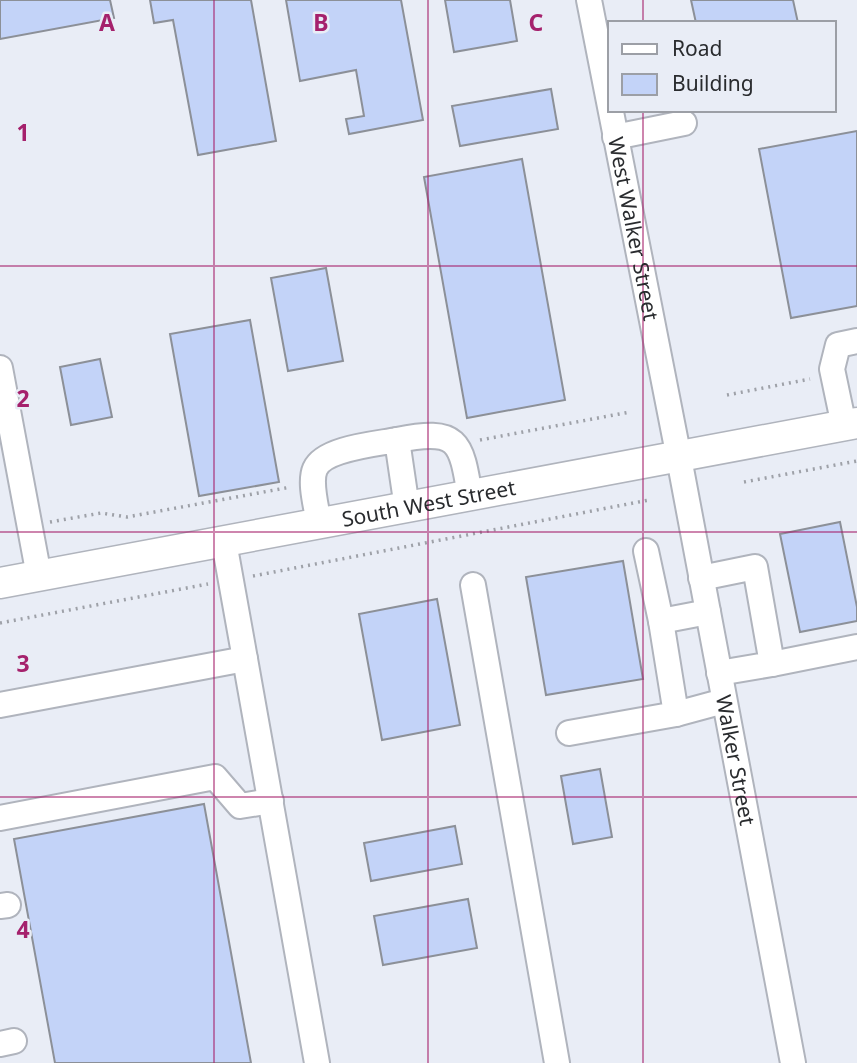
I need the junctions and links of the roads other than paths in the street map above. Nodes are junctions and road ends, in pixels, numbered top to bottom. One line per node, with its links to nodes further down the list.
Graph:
1 (589, 0): 2 (street, West Walker Street)
2 (608, 100)
3 (610, 112): 5 (street, West Walker Street)
4 (684, 123): 5 (street)
5 (615, 137): 10 (street, West Walker Street)
6 (857, 341): 8 (street)
7 (0, 368): 16 (street)
8 (850, 425): 10 (main road, South West Street)
9 (397, 440): 11 (street); 12 (street); 13 (street)
10 (678, 458): 11 (main road, South West Street); 17 (street, Walker Street)
11 (470, 496): 12 (main road, South West Street)
12 (407, 508): 13 (main road, South West Street)
13 (319, 524): 14 (main road, South West Street)
14 (224, 542): 16 (main road, South West Street); 23 (street)
15 (646, 551): 21 (street)
16 (38, 576): 18 (main road, South West Street)
17 (701, 578): 20 (street, Walker Street); 24 (street)
18 (0, 583)
19 (473, 585): 33 (street)
20 (708, 612): 21 (street); 25 (street, Walker Street)
21 (661, 621): 28 (street)
22 (857, 647): 24 (street)
23 (245, 659): 27 (street); 30 (street)
24 (772, 664): 25 (street)
25 (719, 673): 26 (street, Walker Street)
26 (724, 701): 28 (street); 34 (street, Walker Street)
27 (0, 705)
28 (676, 714): 29 (street)
29 (569, 733)
30 (271, 801): 31 (street); 32 (street)
31 (0, 818)
32 (317, 1063)
33 (557, 1063)
34 (793, 1063)

